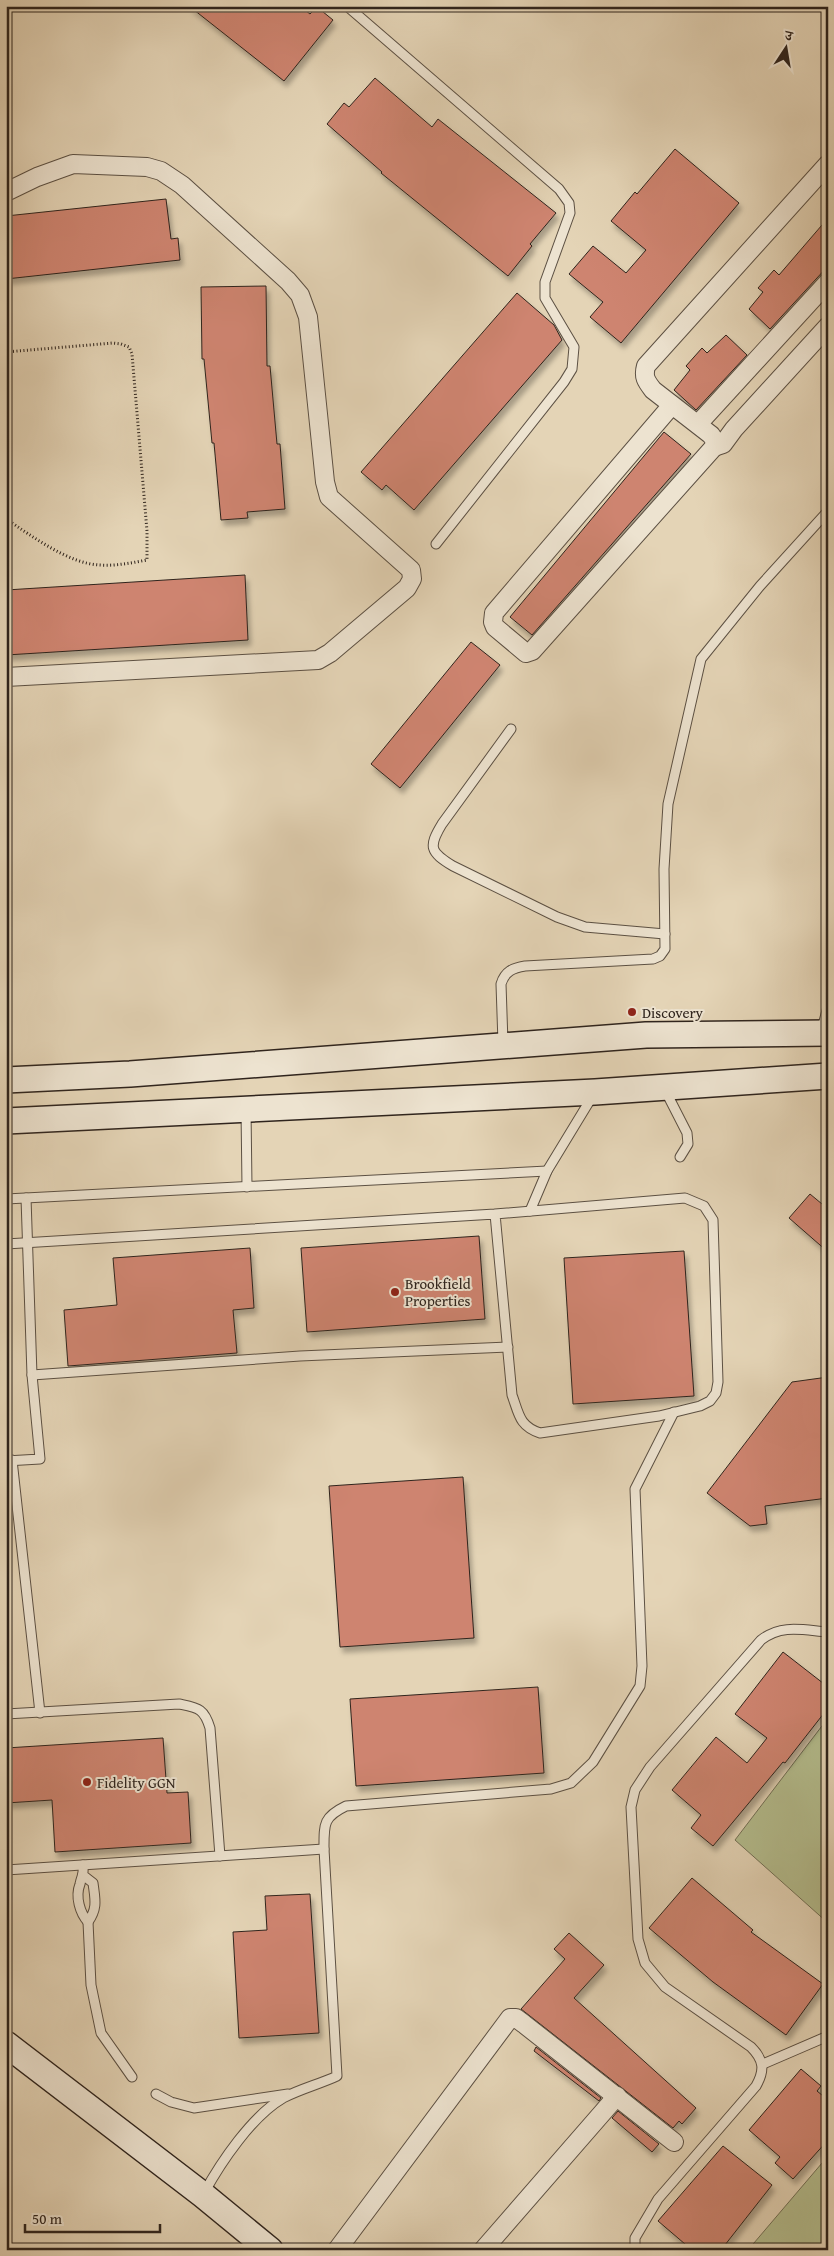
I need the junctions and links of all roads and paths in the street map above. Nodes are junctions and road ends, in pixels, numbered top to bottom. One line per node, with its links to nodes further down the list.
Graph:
1 (347, 6): 12 (lane)
2 (828, 164): 7 (street)
3 (6, 192): 13 (street)
4 (828, 282): 8 (street)
5 (828, 326): 9 (street)
6 (6, 352): 11 (path)
7 (672, 405): 8 (street); 9 (street)
8 (699, 423): 9 (street)
9 (714, 447)
10 (828, 511): 15 (lane)
11 (6, 519)
12 (436, 544)
13 (6, 677)
14 (511, 729): 15 (lane)
15 (665, 934): 18 (lane)
16 (828, 1007): 17 (lane)
17 (824, 1032): 18 (main road)
18 (503, 1046): 20 (main road)
19 (827, 1077): 21 (main road)
20 (6, 1080)
21 (663, 1087): 22 (main road); 25 (lane)
22 (595, 1092): 23 (main road); 26 (lane)
23 (246, 1109): 24 (main road); 27 (lane)
24 (6, 1121)
25 (680, 1157)
26 (547, 1172): 27 (lane); 30 (lane)
27 (247, 1187): 28 (lane)
28 (26, 1198): 29 (lane); 32 (lane)
29 (6, 1199)
30 (530, 1211): 31 (lane); 36 (lane)
31 (495, 1214): 32 (lane); 34 (lane)
32 (26, 1243): 33 (lane); 35 (lane)
33 (6, 1244)
34 (508, 1347): 35 (lane); 36 (lane)
35 (32, 1375): 37 (lane)
36 (674, 1412): 41 (lane)
37 (9, 1460): 39 (lane)
38 (828, 1632): 49 (lane)
39 (40, 1713): 40 (lane); 42 (lane)
40 (6, 1714)
41 (324, 1849): 42 (lane); 51 (lane)
42 (220, 1856): 43 (lane)
43 (83, 1865): 44 (lane); 45 (lane)
44 (6, 1870)
45 (84, 1876): 46 (lane); 46 (lane)
46 (88, 1922): 50 (lane)
47 (828, 2036): 49 (lane)
48 (6, 2044): 55 (main road)
49 (763, 2064): 59 (lane)
50 (132, 2077)
51 (293, 2093): 52 (lane); 55 (lane)
52 (156, 2094)
53 (617, 2096): 54 (street); 57 (street); 58 (street)
54 (674, 2142)
55 (203, 2195): 56 (main road)
56 (270, 2250)
57 (337, 2250)
58 (483, 2250)
59 (635, 2250)

